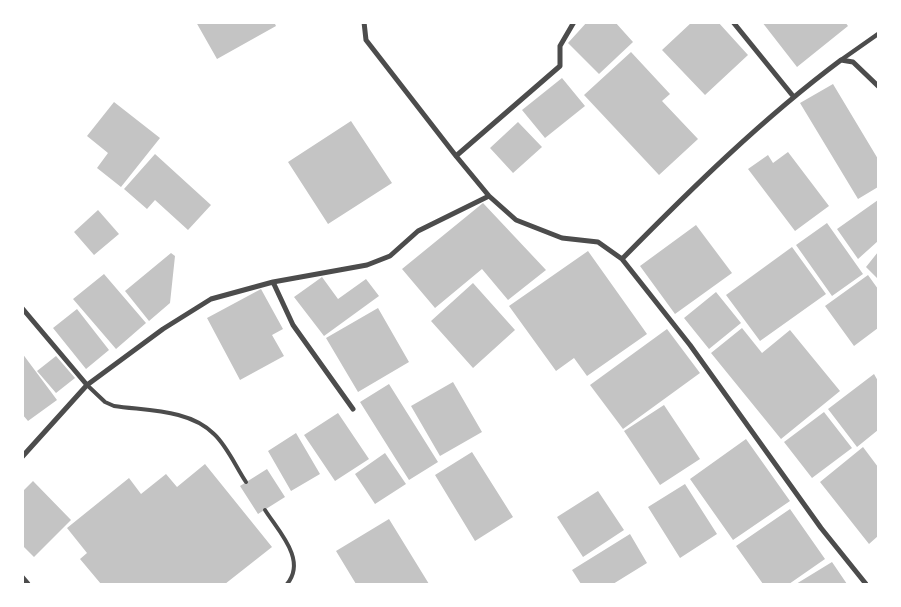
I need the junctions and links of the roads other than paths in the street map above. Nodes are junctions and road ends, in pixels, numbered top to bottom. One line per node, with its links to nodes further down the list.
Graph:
1 (364, 22): 8 (street)
2 (574, 22): 8 (street)
3 (732, 22): 7 (street)
4 (878, 34): 5 (street)
5 (842, 60): 6 (street); 7 (street)
6 (878, 86)
7 (793, 96): 10 (street)
8 (456, 156): 9 (street)
9 (489, 196): 10 (street); 11 (street)
10 (622, 259): 21 (street)
11 (274, 282): 13 (street); 14 (street)
12 (22, 308): 13 (street)
13 (87, 385): 15 (street); 16 (lane)
14 (353, 408)
15 (22, 457)
16 (246, 482)
17 (265, 510): 20 (lane)
18 (22, 577): 19 (street)
19 (28, 584)
20 (287, 584)
21 (866, 584)

